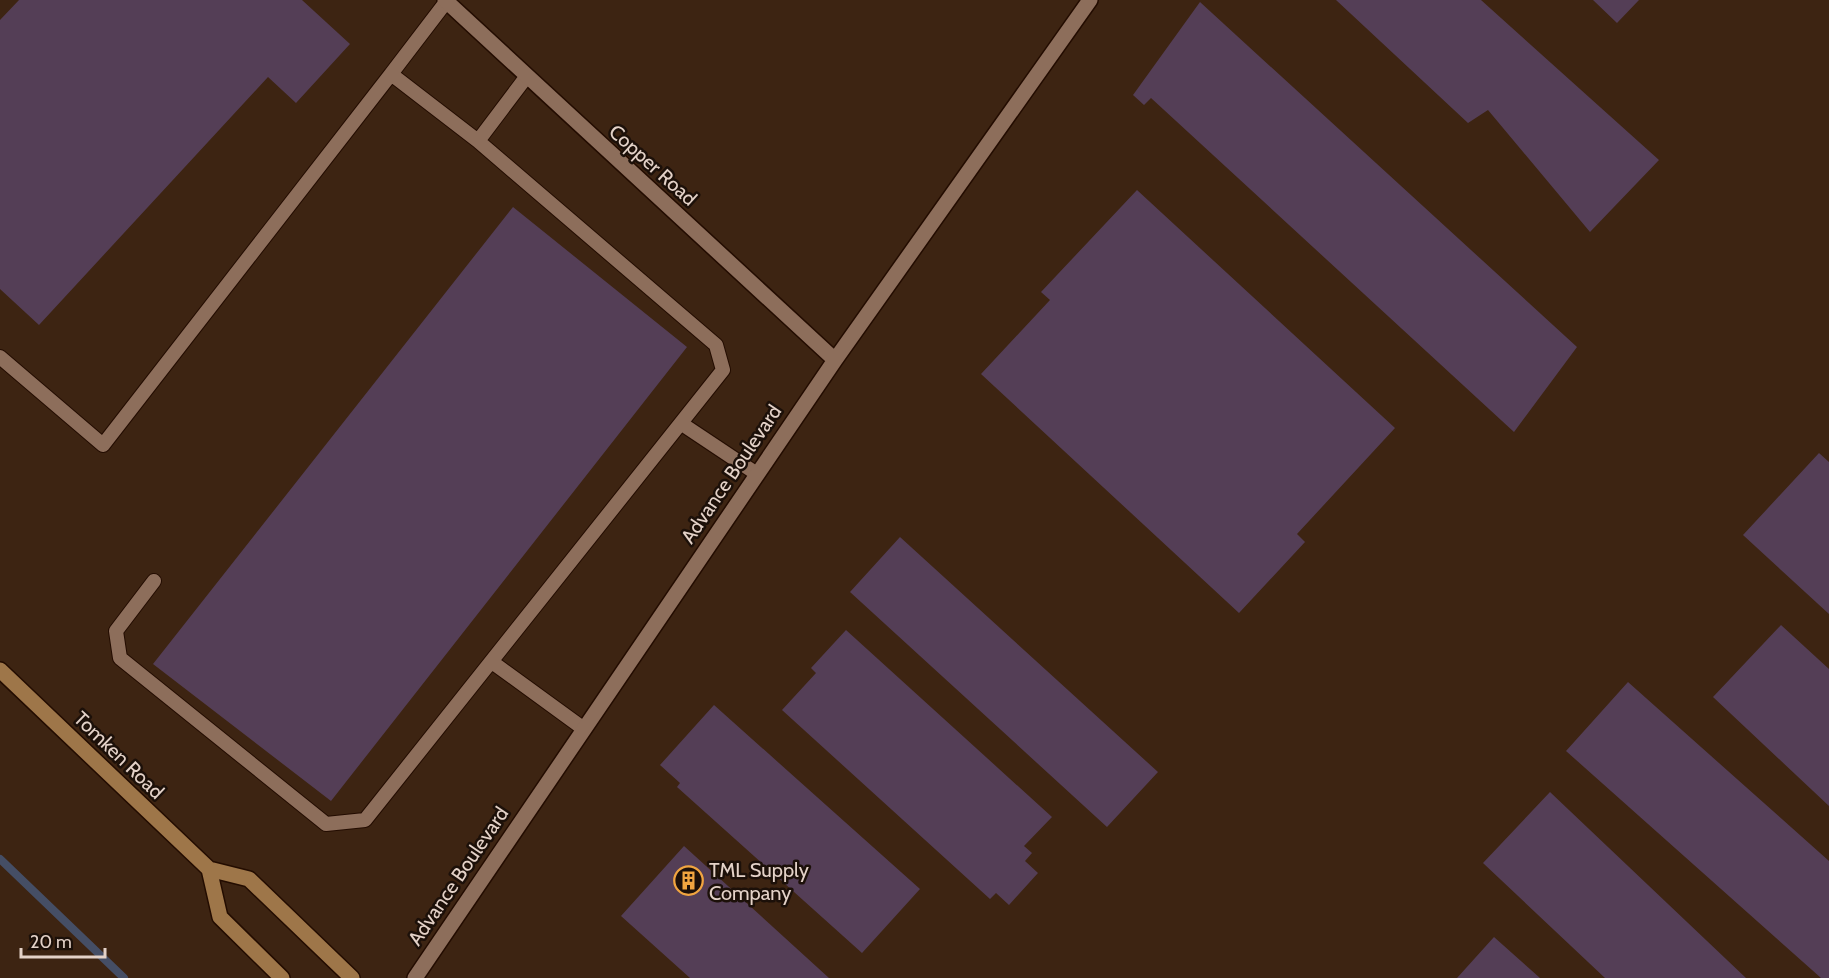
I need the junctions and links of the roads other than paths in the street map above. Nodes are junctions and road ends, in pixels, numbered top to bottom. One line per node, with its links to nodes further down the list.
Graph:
1 (1090, 0): 7 (street, Advance Boulevard)
2 (446, 1): 3 (lane); 4 (street, Copper Road)
3 (391, 74): 5 (lane); 6 (lane)
4 (526, 76): 5 (lane); 7 (street, Copper Road)
5 (478, 141): 8 (lane)
6 (0, 357)
7 (835, 360): 9 (street, Advance Boulevard)
8 (682, 424): 9 (lane); 11 (lane)
9 (757, 474): 13 (street, Advance Boulevard)
10 (154, 581): 11 (lane)
11 (492, 662): 13 (lane)
12 (0, 670): 14 (main road, Tomken Road)
13 (584, 729): 17 (street, Advance Boulevard)
14 (209, 869): 15 (main road); 16 (main road, Tomken Road)
15 (282, 978)
16 (352, 978)
17 (415, 978)

